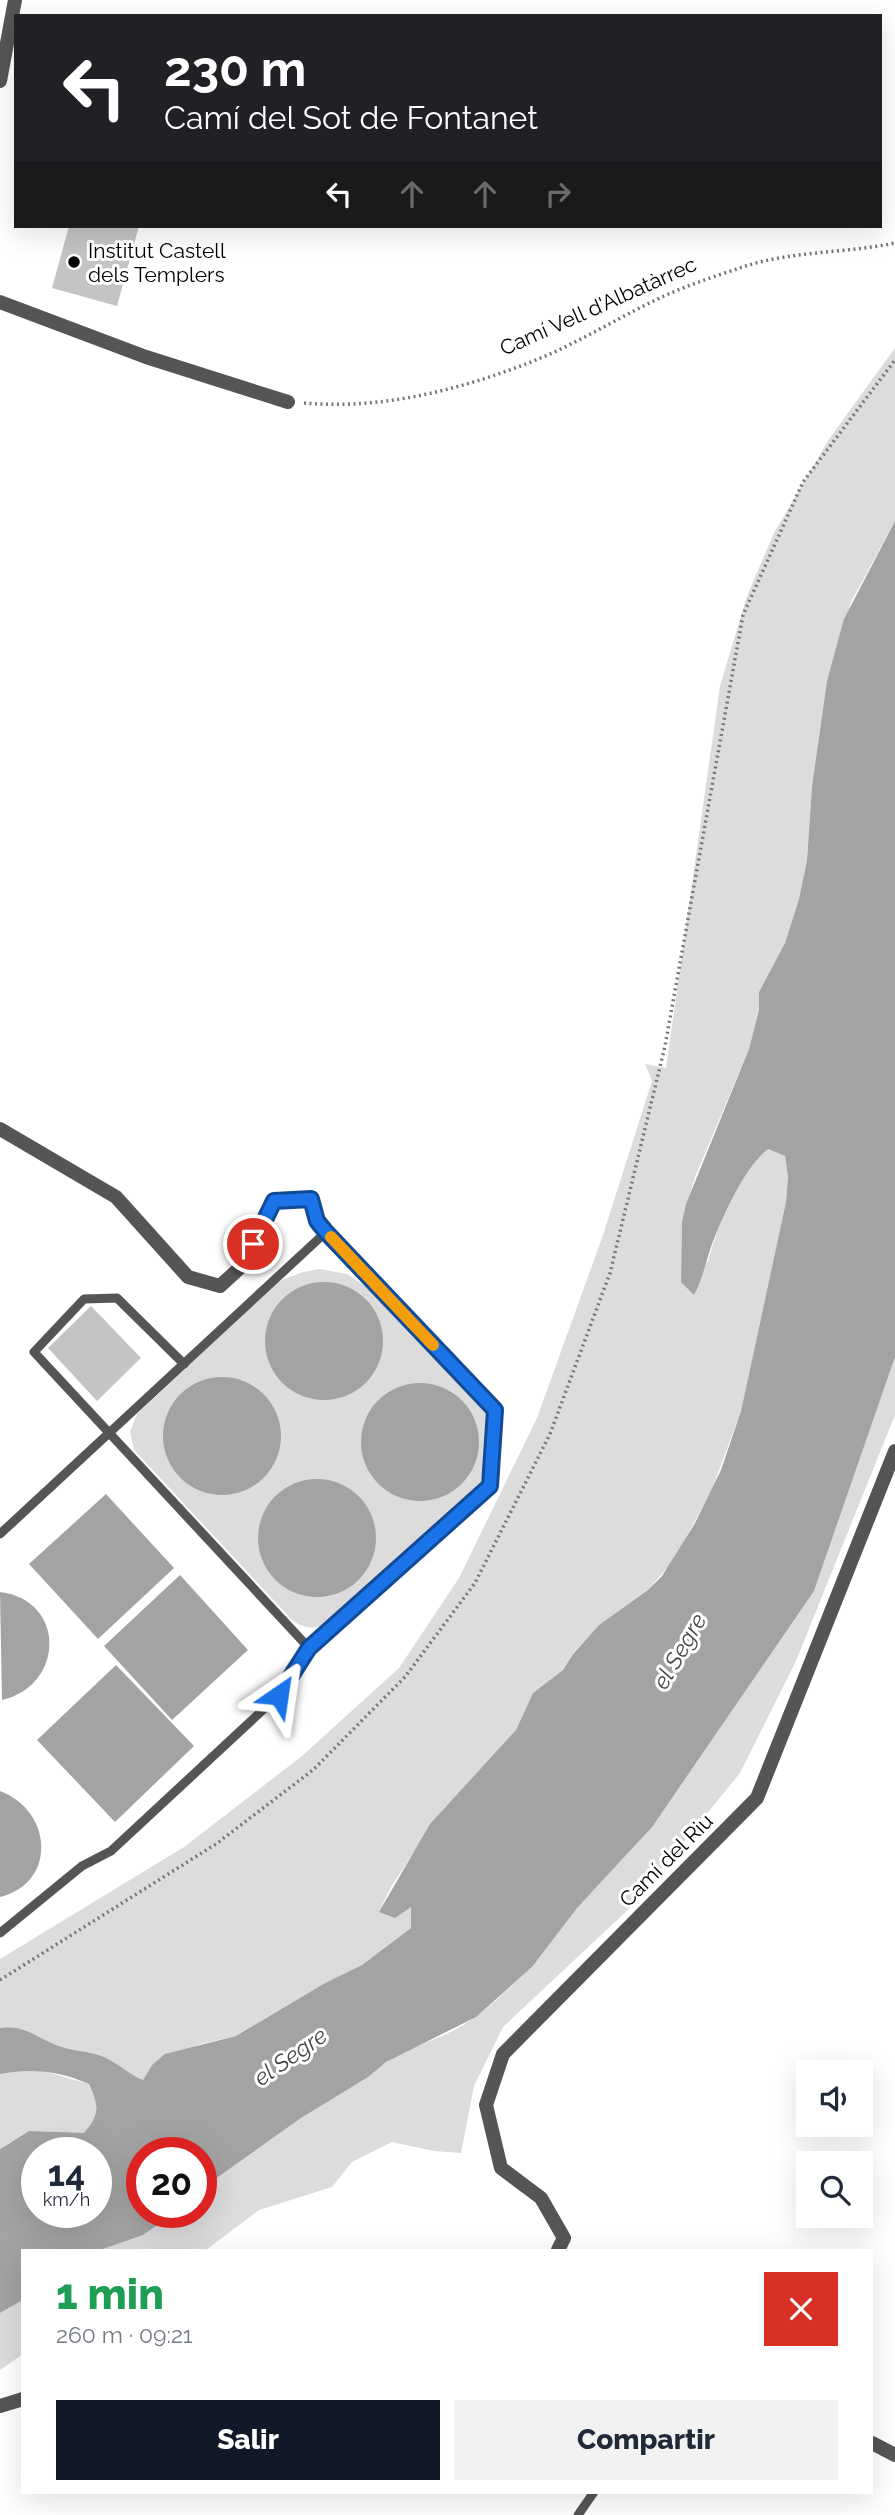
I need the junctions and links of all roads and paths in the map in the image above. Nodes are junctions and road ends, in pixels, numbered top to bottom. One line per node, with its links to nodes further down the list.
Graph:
1 (15, 0): 2 (street)
2 (0, 81)
3 (895, 243): 6 (path, Camí Vell d'Albatàrrec)
4 (0, 302): 6 (street)
5 (895, 360): 15 (path)
6 (288, 402)
7 (0, 1129): 8 (street)
8 (322, 1226): 9 (lane); 13 (lane)
9 (184, 1364): 10 (lane); 10 (lane)
10 (109, 1433): 12 (lane); 13 (lane)
11 (895, 1451): 16 (street, Camí del Riu)
12 (0, 1534)
13 (309, 1648): 14 (lane)
14 (0, 1933)
15 (0, 1980)
16 (559, 2249)
17 (21, 2400): 18 (street)
18 (0, 2406)
19 (873, 2444): 20 (street)
20 (895, 2455)
21 (593, 2494): 22 (lane)
22 (578, 2515)

